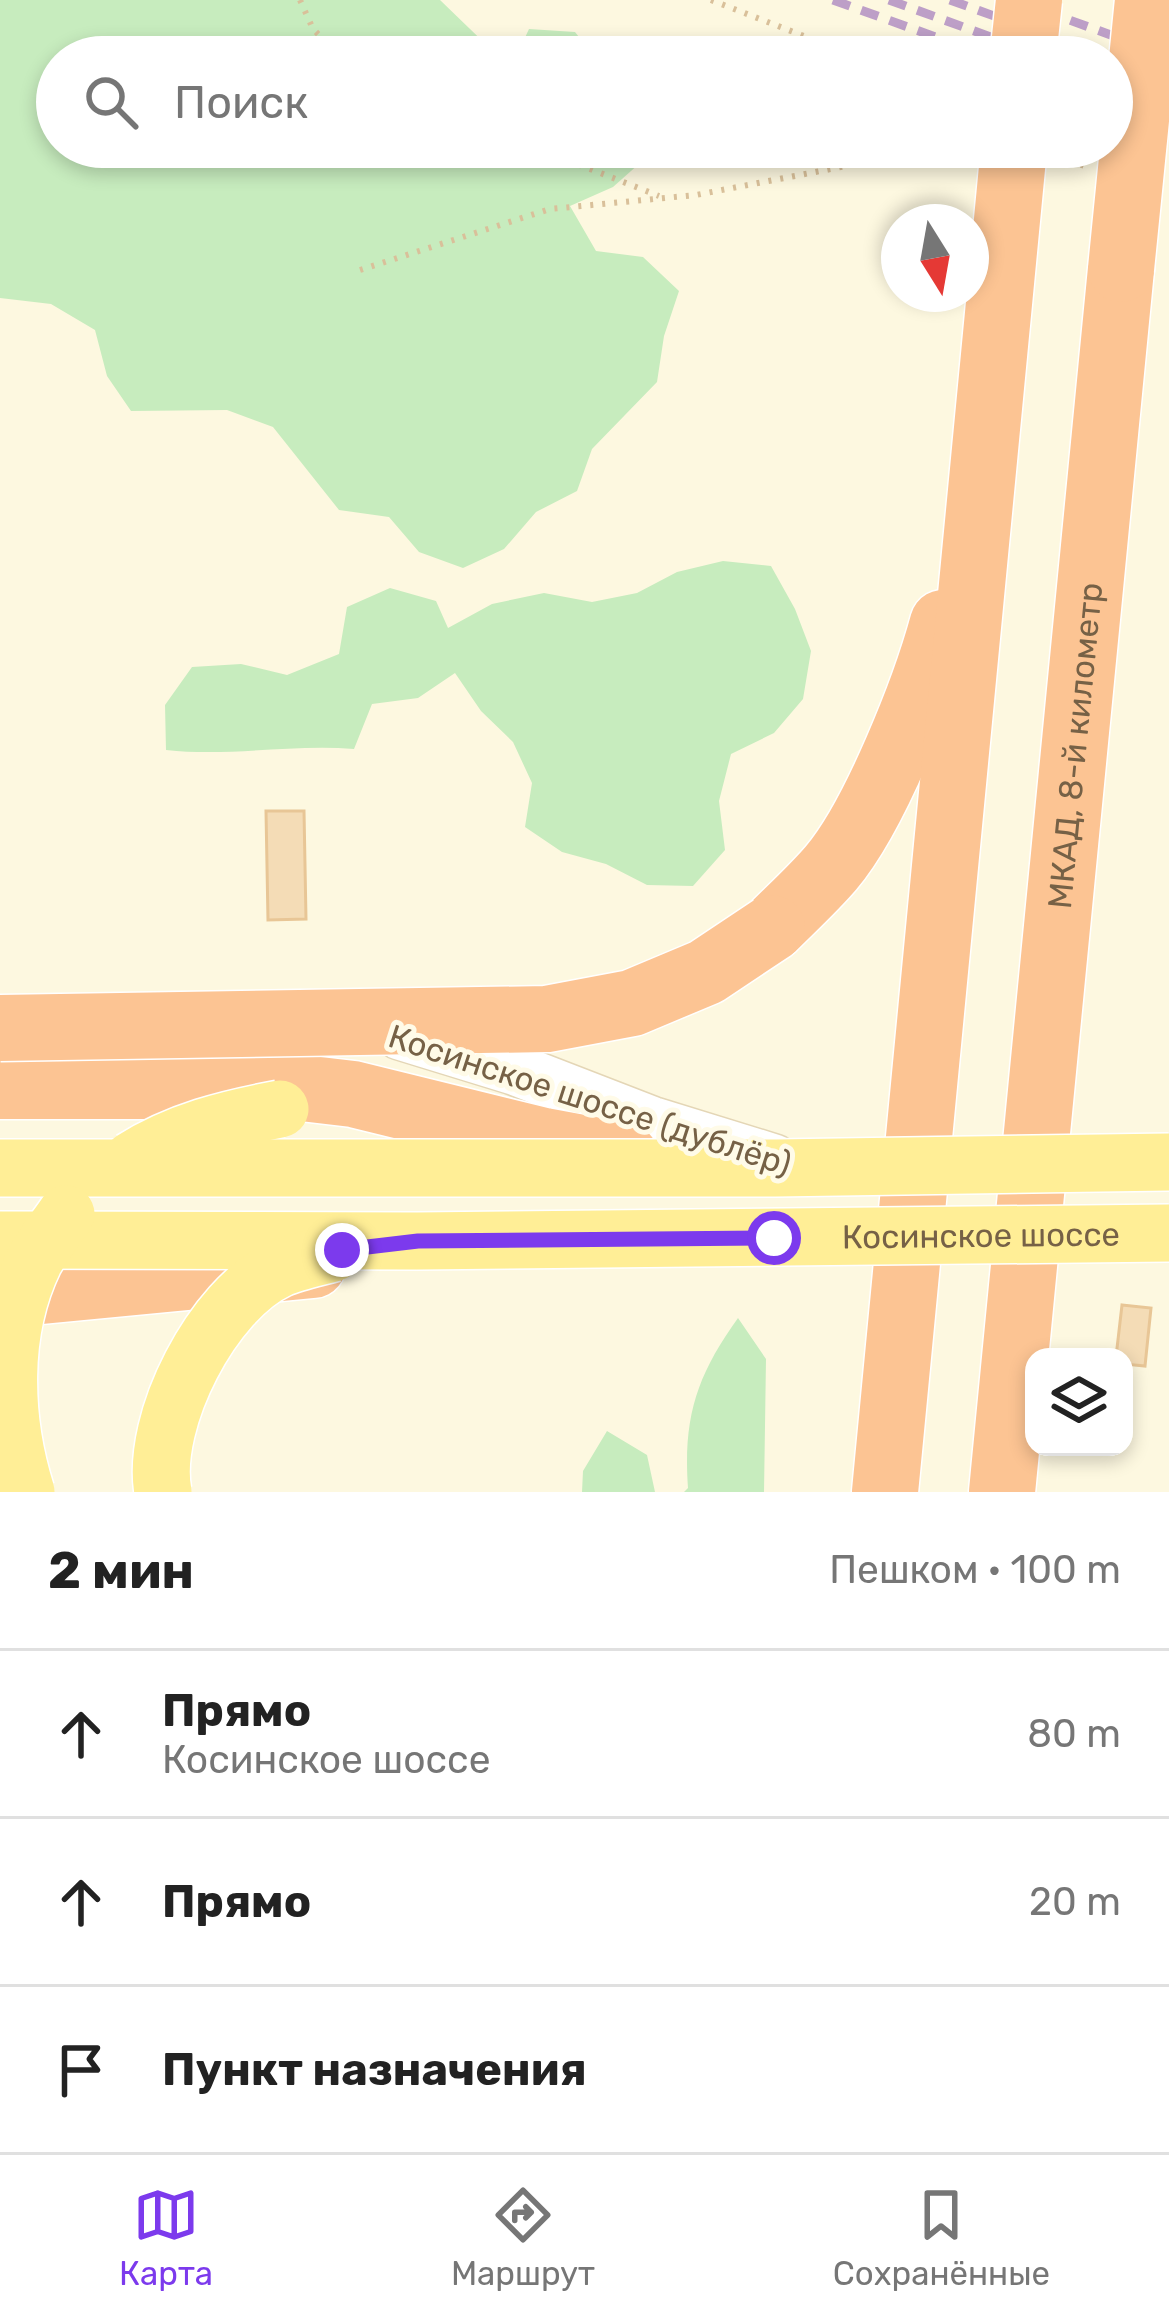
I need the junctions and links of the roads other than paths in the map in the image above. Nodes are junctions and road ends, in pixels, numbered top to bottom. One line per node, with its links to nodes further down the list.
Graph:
1 (1029, 0): 3 (highway, bridge)
2 (1148, 0): 4 (highway, МКАД, 8-й километр, bridge)
3 (1025, 36)
4 (1133, 149)
5 (1012, 168): 7 (highway)
6 (1131, 168): 11 (highway, МКАД, 8-й километр, bridge)
7 (981, 487): 8 (highway, bridge); 27 (highway)
8 (0, 1024): 15 (main road, Косинское шоссе (дублёр))
9 (0, 1086): 15 (highway)
10 (280, 1109): 25 (main road, bridge)
11 (1035, 1154): 23 (highway); 28 (highway, МКАД, 8-й километр)
12 (1169, 1166): 13 (main road, bridge); 14 (highway)
13 (0, 1168)
14 (1104, 1171)
15 (820, 1175)
16 (1169, 1233): 18 (main road, Косинское шоссе, bridge)
17 (0, 1240): 18 (main road, Косинское шоссе, bridge)
18 (418, 1241): 26 (main road, bridge)
19 (1103, 1244): 20 (highway)
20 (1169, 1244)
21 (813, 1249): 22 (highway)
22 (0, 1295)
23 (1038, 1348)
24 (1041, 1456): 29 (highway)
25 (26, 1492)
26 (163, 1492)
27 (884, 1492)
28 (1002, 1492)
29 (1043, 1492)

